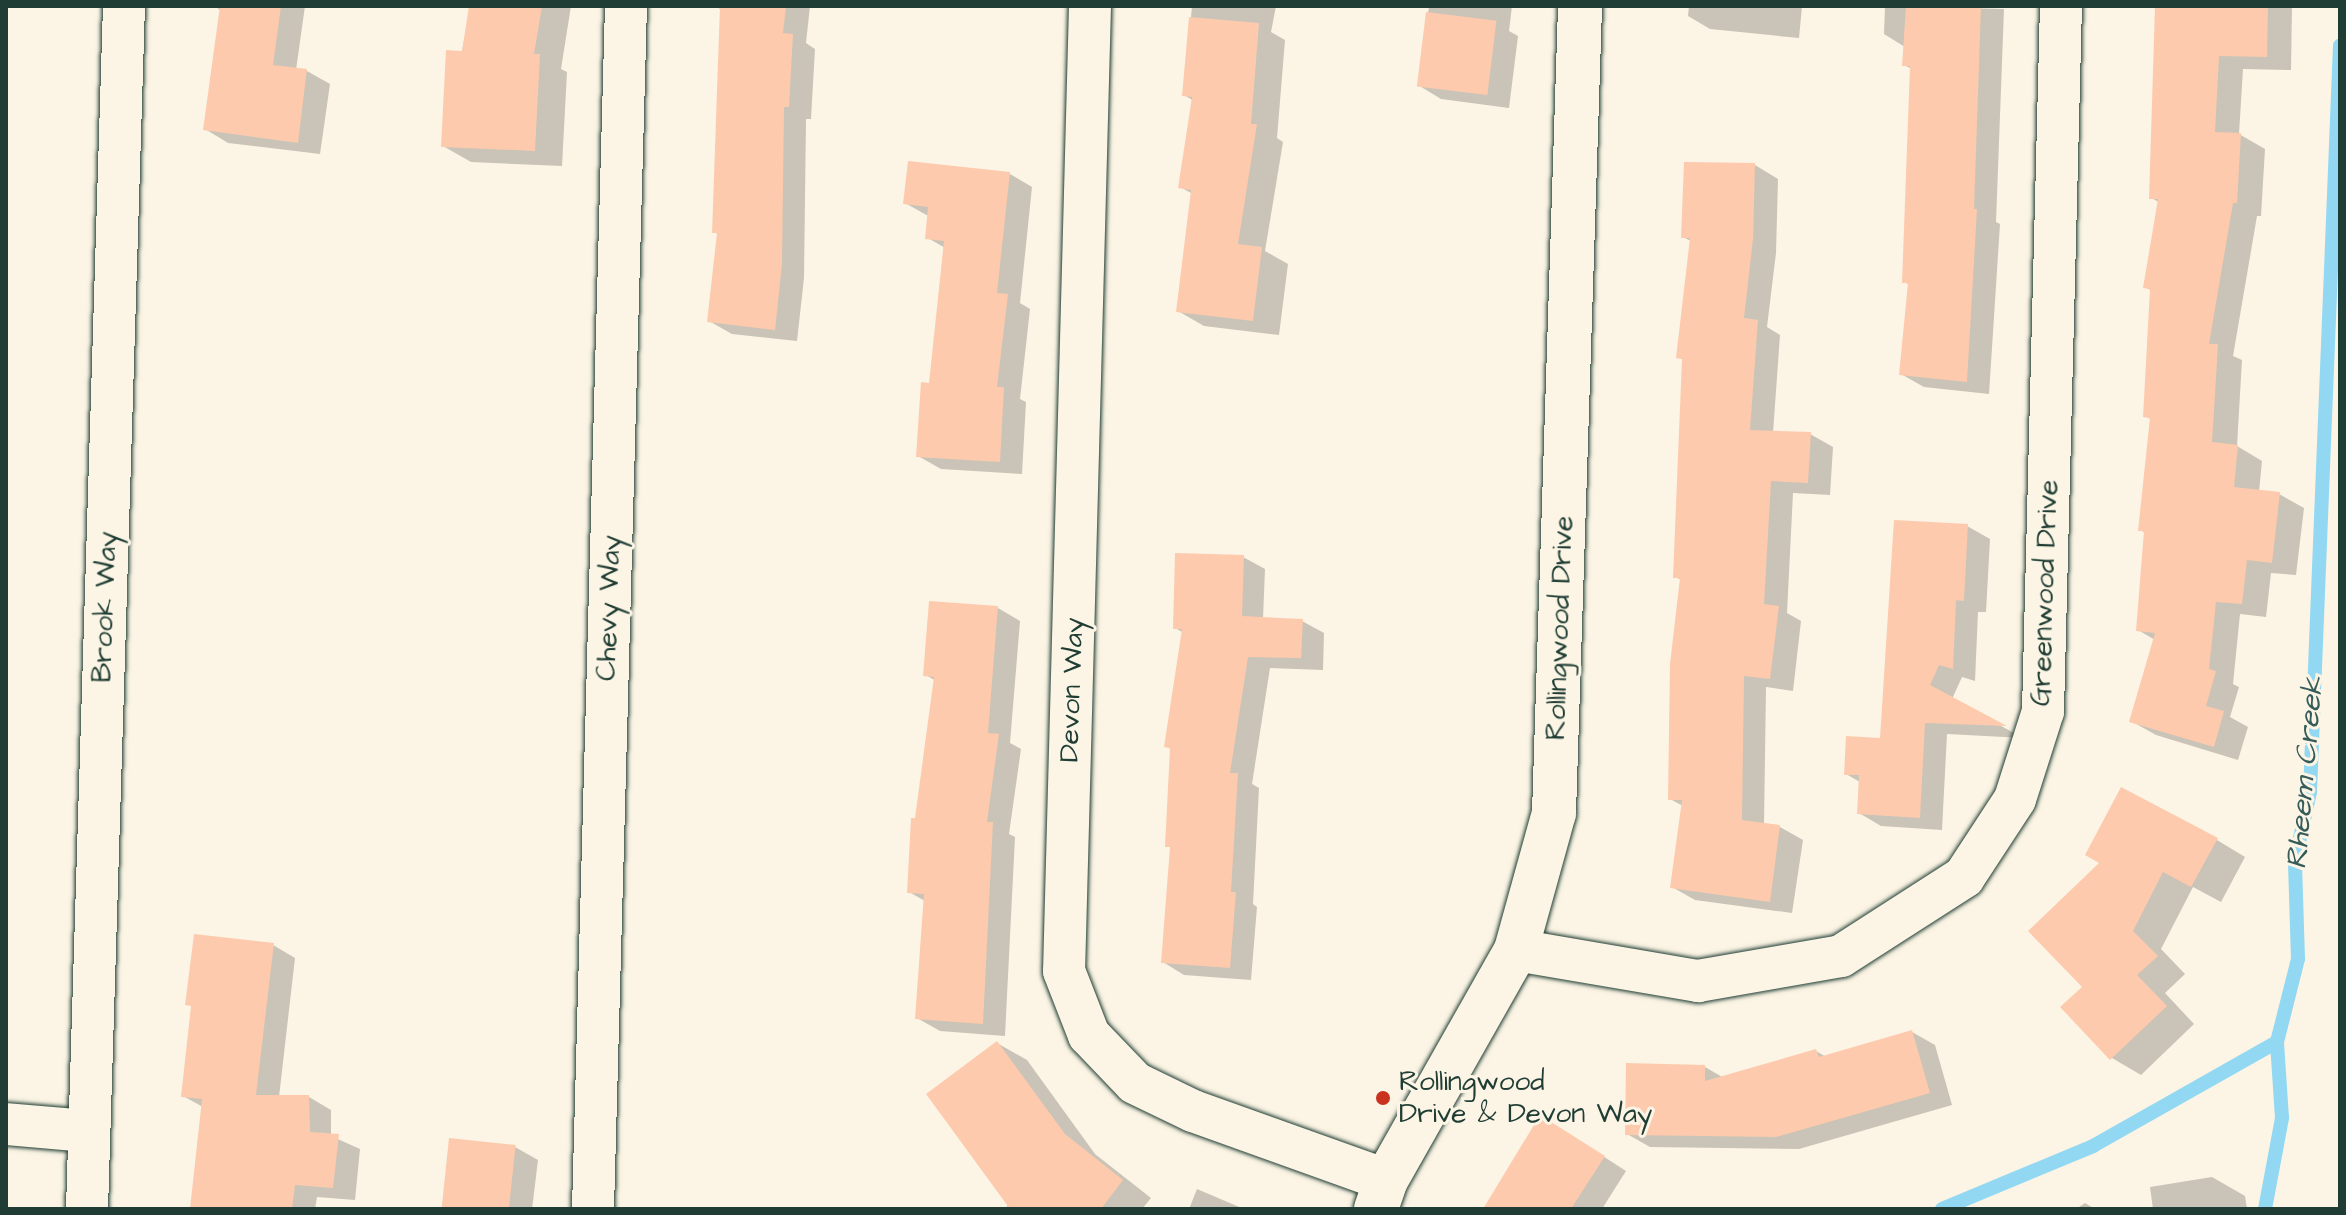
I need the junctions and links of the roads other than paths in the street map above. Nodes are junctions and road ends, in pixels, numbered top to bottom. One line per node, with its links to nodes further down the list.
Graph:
1 (124, 6): 8 (street, Brook Way)
2 (626, 6): 11 (street, Chevy Way)
3 (1090, 6): 9 (street, Devon Way)
4 (1580, 6): 6 (street, Rollingwood Drive)
5 (2061, 6): 6 (street, Greenwood Drive)
6 (1516, 950): 9 (street, Rollingwood Drive)
7 (6, 1124): 8 (street)
8 (87, 1131): 10 (street, Brook Way)
9 (1381, 1194)
10 (87, 1209)
11 (593, 1209)

